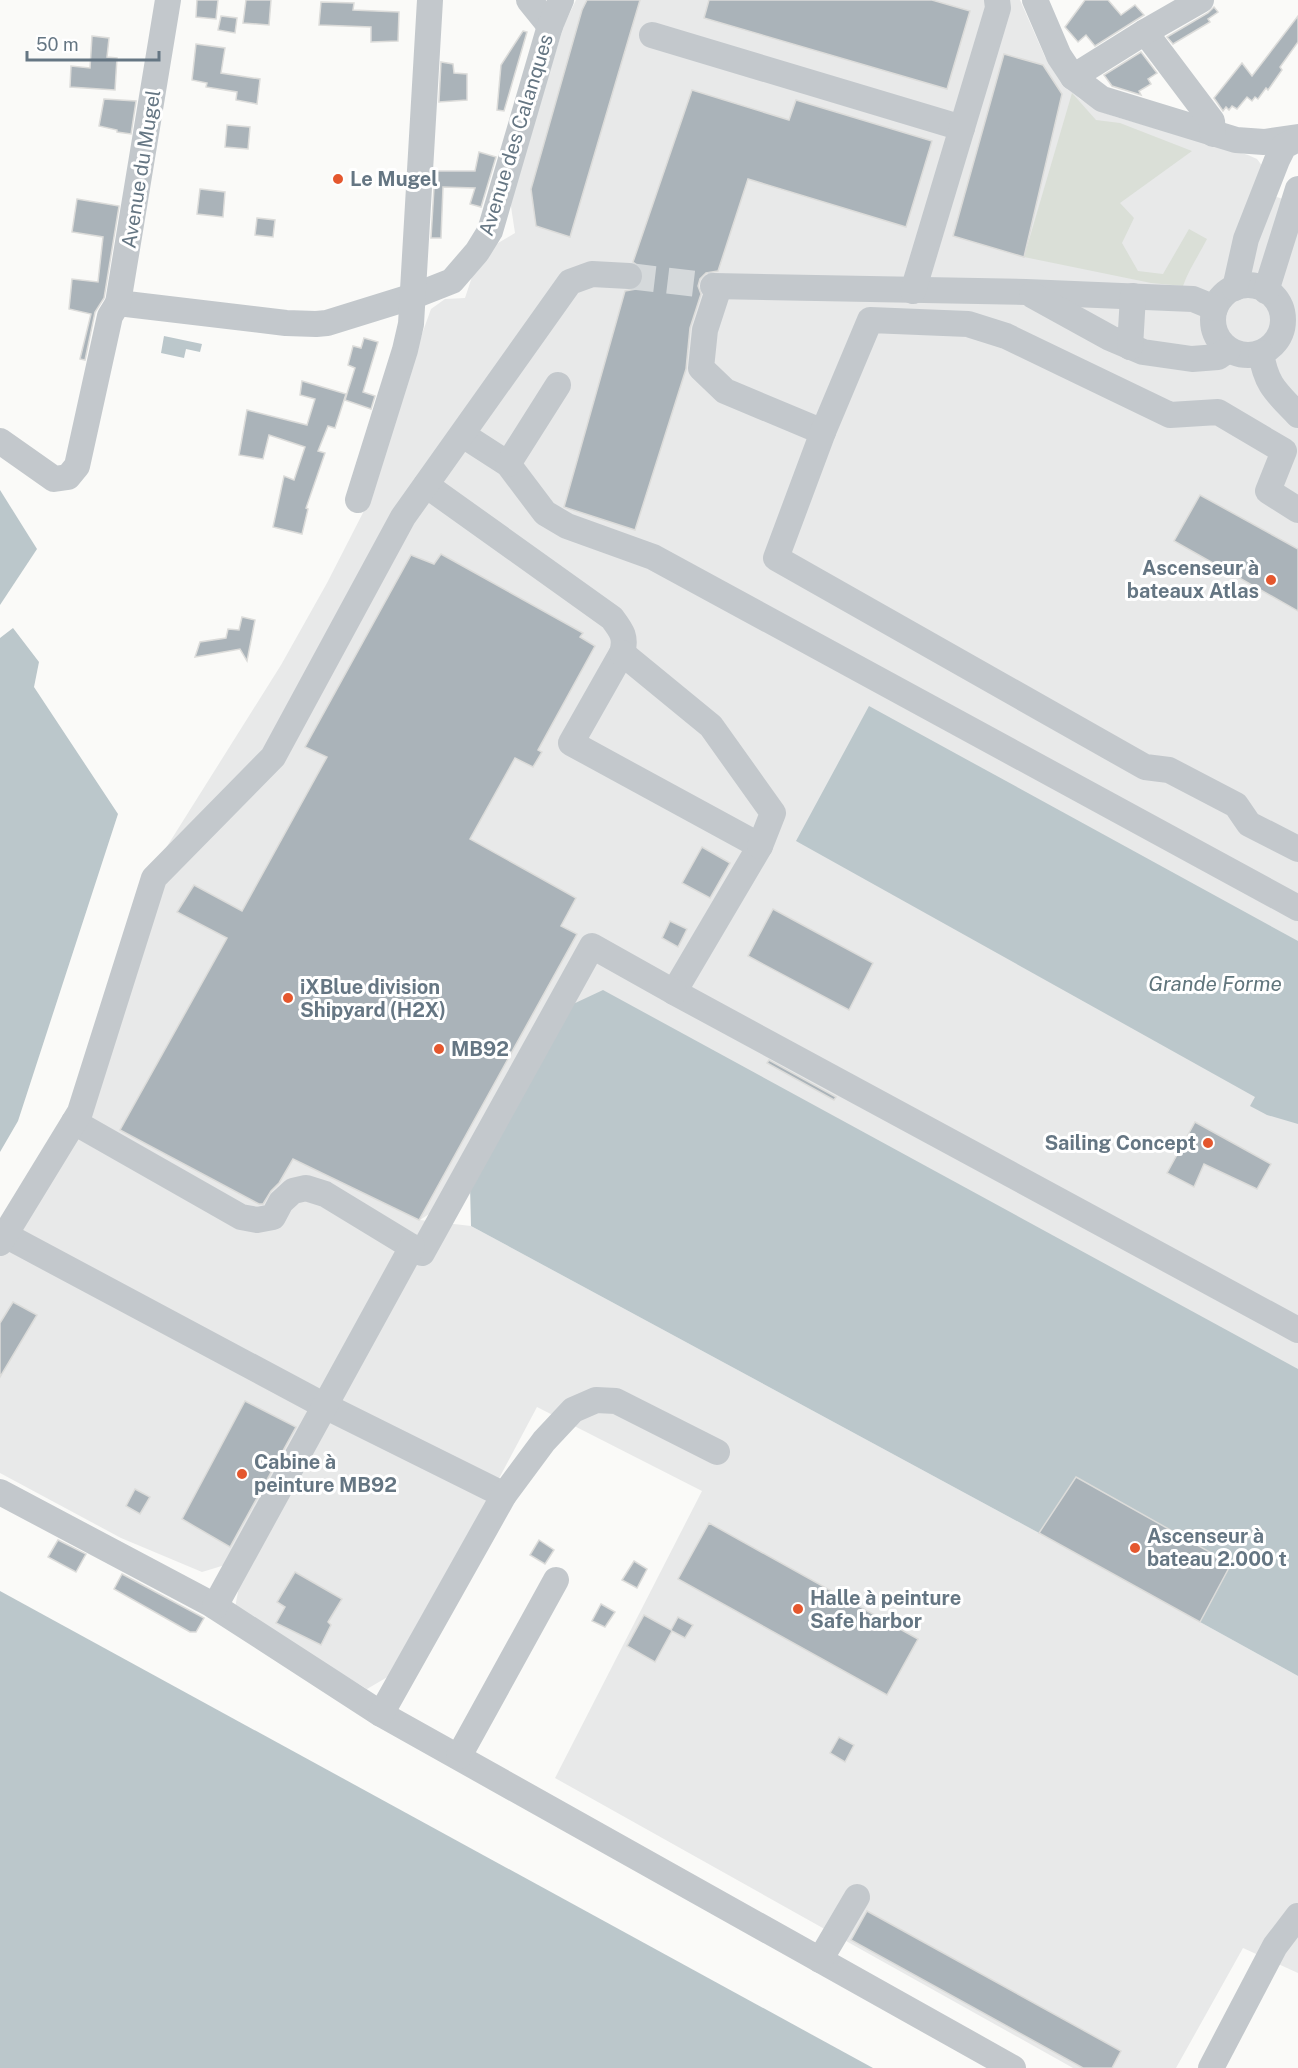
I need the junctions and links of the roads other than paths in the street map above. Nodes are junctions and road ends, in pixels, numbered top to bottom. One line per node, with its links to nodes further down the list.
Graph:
1 (168, 0): 23 (street, Avenue du Mugel)
2 (430, 0): 21 (street)
3 (529, 0): 8 (street)
4 (561, 0): 8 (street, Avenue des Calanques)
5 (997, 0): 12 (street)
6 (1035, 0): 11 (street)
7 (1202, 0): 9 (street)
8 (550, 26): 21 (street, Avenue des Calanques)
9 (1145, 32): 11 (street); 13 (street)
10 (652, 35): 12 (street)
11 (1073, 77): 13 (street)
12 (962, 128): 18 (street)
13 (1214, 134): 14 (street)
14 (1298, 138): 17 (street)
15 (1298, 189): 19 (street)
16 (629, 276): 32 (street)
17 (1234, 288): 19 (street); 24 (street)
18 (913, 291): 20 (street); 31 (street)
19 (1266, 291): 25 (street)
20 (1026, 292): 22 (street); 26 (street)
21 (414, 296): 23 (street, Avenue des Calanques); 36 (street)
22 (1133, 296): 24 (street); 26 (street)
23 (118, 303): 33 (street, Avenue du Mugel)
24 (1215, 308): 27 (street)
25 (1290, 311): 28 (street)
26 (1130, 346): 27 (street)
27 (1228, 350): 28 (street)
28 (1262, 353): 30 (street)
29 (558, 385): 34 (street)
30 (1298, 415)
31 (823, 432): 37 (street); 40 (street)
32 (463, 435): 34 (street); 35 (street)
33 (0, 441)
34 (508, 464): 41 (street)
35 (426, 485): 38 (street); 43 (street)
36 (358, 500)
37 (1298, 510)
38 (622, 652): 39 (street); 39 (street)
39 (760, 846): 42 (street)
40 (1298, 849)
41 (1298, 908)
42 (674, 992): 45 (street); 46 (street)
43 (74, 1122): 44 (street); 45 (street)
44 (2, 1239): 47 (street)
45 (411, 1247): 47 (street)
46 (1298, 1330)
47 (325, 1406): 50 (street); 52 (street)
48 (717, 1452): 50 (street)
49 (0, 1492): 52 (street)
50 (504, 1495): 53 (street)
51 (556, 1580): 54 (street)
52 (215, 1606): 53 (street)
53 (381, 1714): 54 (street)
54 (459, 1756): 57 (street)
55 (857, 1897): 57 (street)
56 (1298, 1916): 59 (street)
57 (820, 1960): 58 (street)
58 (1013, 2068)
59 (1211, 2068)

